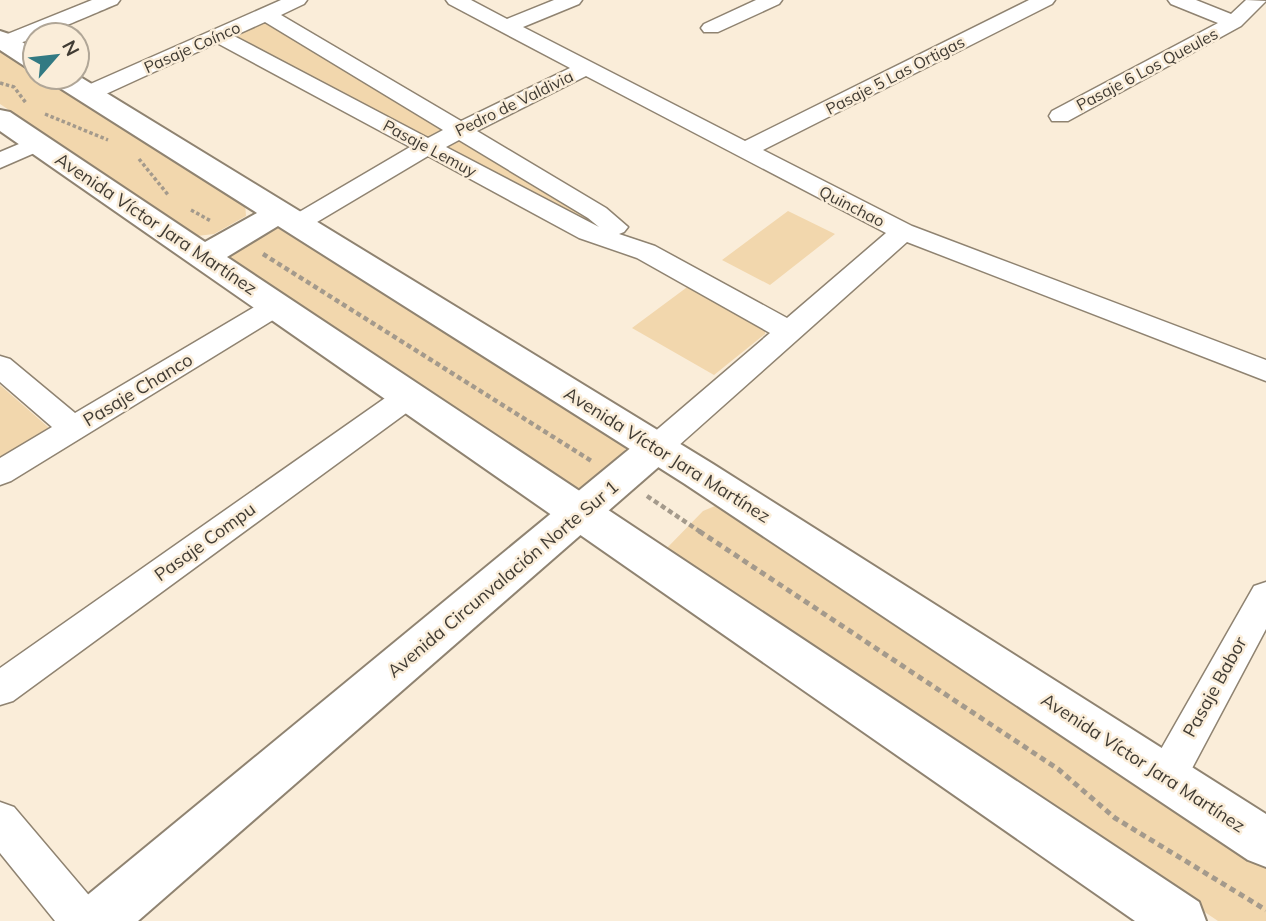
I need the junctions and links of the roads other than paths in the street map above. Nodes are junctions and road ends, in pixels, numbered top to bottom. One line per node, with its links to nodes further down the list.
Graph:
1 (110, 0): 14 (street)
2 (297, 0): 9 (street, Pasaje Coínco)
3 (456, 0): 11 (street, Quinchao)
4 (572, 0): 11 (street)
5 (772, 0): 12 (street)
6 (1045, 0): 24 (street, Pasaje 5 Las Ortigas)
7 (1178, 0): 10 (street)
8 (1257, 0): 10 (street)
9 (266, 14): 13 (street, Pasaje Coínco); 21 (street, Pasaje Lemuy)
10 (1234, 22): 19 (street, Pasaje 6 Los Queules)
11 (507, 26): 16 (street, Quinchao)
12 (711, 28)
13 (217, 36): 17 (street, Pasaje Coínco); 23 (street, Pasaje Lemuy)
14 (2, 41): 15 (main road)
15 (21, 53)
16 (586, 68): 21 (street, Pedro de Valdivia); 24 (street, Quinchao)
17 (91, 79)
18 (84, 91): 26 (main road, Avenida Víctor Jara Martínez)
19 (1060, 116)
20 (0, 118): 22 (main road, Avenida Víctor Jara Martínez)
21 (457, 131): 23 (street, Pedro de Valdivia); 28 (street, Pasaje Lemuy)
22 (38, 143): 25 (street); 29 (main road, Avenida Víctor Jara Martínez)
23 (427, 147): 26 (street, Pedro de Valdivia); 28 (street, Pasaje Lemuy)
24 (744, 150): 27 (street, Quinchao)
25 (0, 161)
26 (290, 218): 29 (main road); 36 (main road, Avenida Víctor Jara Martínez)
27 (903, 232): 31 (street, Avenida Circunvalación Norte Sur 1); 33 (street, Quinchao)
28 (646, 253): 31 (street, Pasaje Lemuy)
29 (203, 257): 30 (main road, Avenida Víctor Jara Martínez)
30 (276, 306): 34 (main road, Avenida Víctor Jara Martínez); 35 (street, Pasaje Chanco)
31 (789, 331): 36 (street, Avenida Circunvalación Norte Sur 1)
32 (0, 366): 35 (street)
33 (1266, 372)
34 (409, 396): 38 (main road, Avenida Víctor Jara Martínez); 40 (street, Pasaje Compu)
35 (74, 429): 37 (street, Pasaje Chanco)
36 (657, 447): 38 (main road, Avenida Circunvalación Norte Sur 1); 41 (main road, Avenida Víctor Jara Martínez)
37 (0, 473)
38 (580, 514): 44 (main road, Avenida Víctor Jara Martínez); 46 (main road, Avenida Circunvalación Norte Sur 1)
39 (1266, 596): 41 (street, Pasaje Babor)
40 (0, 689)
41 (1166, 778): 43 (main road, Avenida Víctor Jara Martínez)
42 (0, 821): 45 (street)
43 (1266, 843)
44 (1153, 913)
45 (83, 921)
46 (98, 921)

